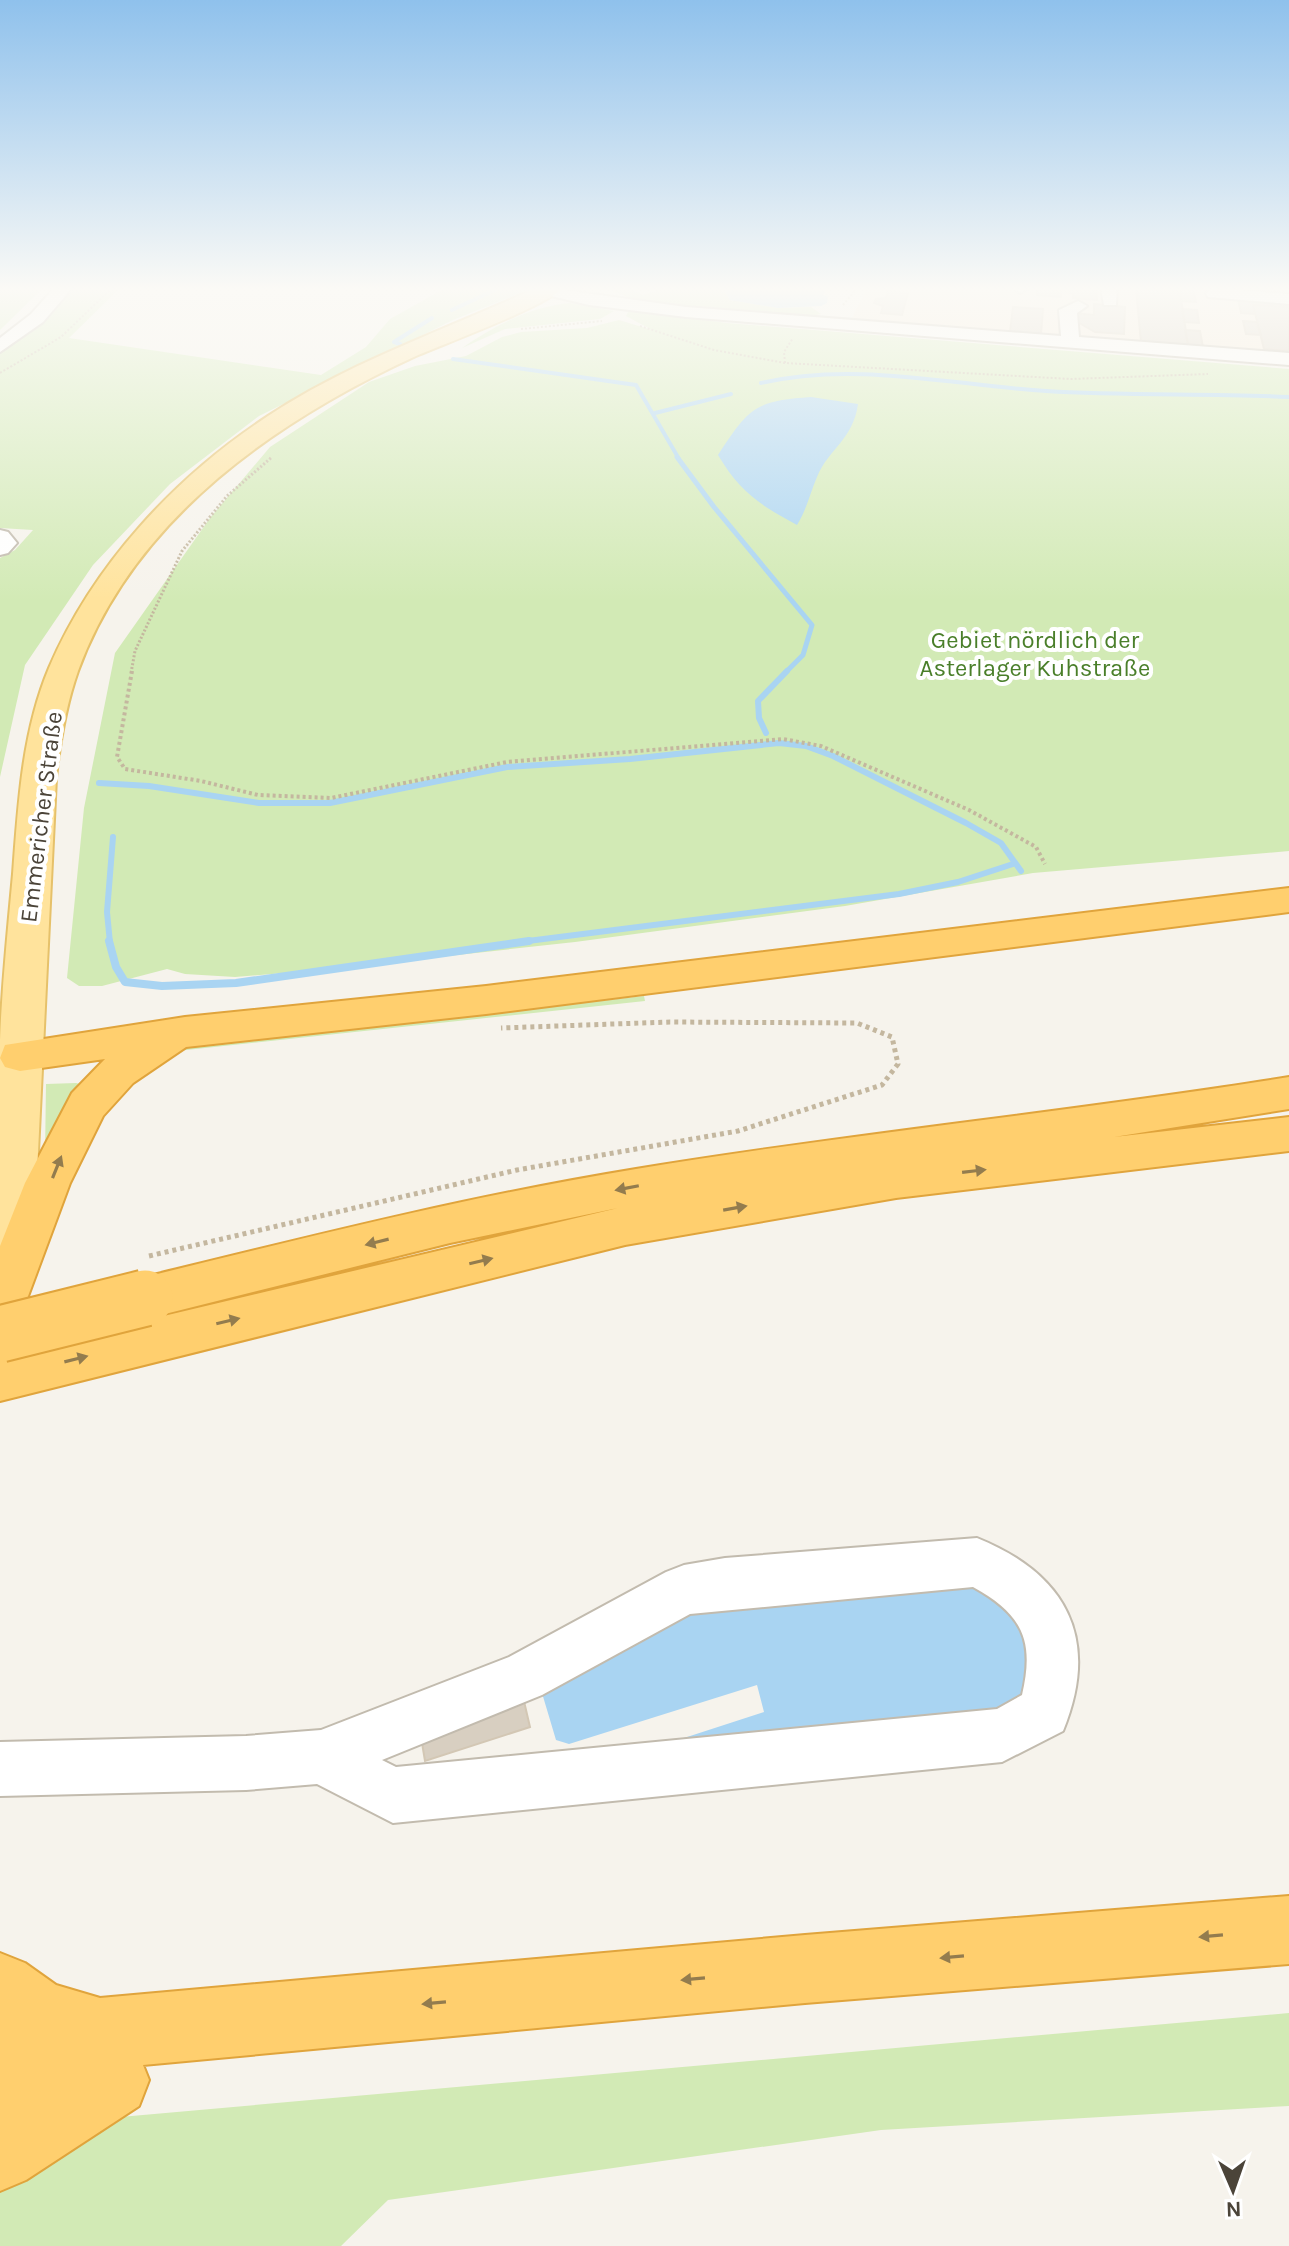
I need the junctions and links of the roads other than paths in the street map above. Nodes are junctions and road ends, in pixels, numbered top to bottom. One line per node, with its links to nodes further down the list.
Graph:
1 (329, 392): 7 (main road, Emmericher Straße)
2 (0, 537): 3 (street)
3 (0, 548)
4 (1289, 882): 7 (highway)
5 (1289, 900): 6 (highway)
6 (185, 1032): 7 (highway); 13 (highway, one-way to 6)
7 (10, 1045): 13 (main road, Emmericher Straße)
8 (1289, 1093): 11 (highway)
9 (1289, 1107): 11 (highway)
10 (1277, 1141): 12 (highway, one-way to 10)
11 (815, 1159): 12 (highway, one-way to 12)
12 (147, 1298): 13 (highway, bridge); 15 (highway, one-way to 12)
13 (3, 1313): 14 (main road, Emmericher Straße)
14 (0, 1359)
15 (0, 1378)
16 (321, 1757): 16 (street); 17 (street)
17 (0, 1769)
18 (1289, 1930): 21 (highway, one-way to 21)
19 (0, 1988): 21 (highway)
20 (0, 2043): 21 (highway)
21 (108, 2057): 22 (highway); 23 (highway)
22 (0, 2095)
23 (0, 2154)

